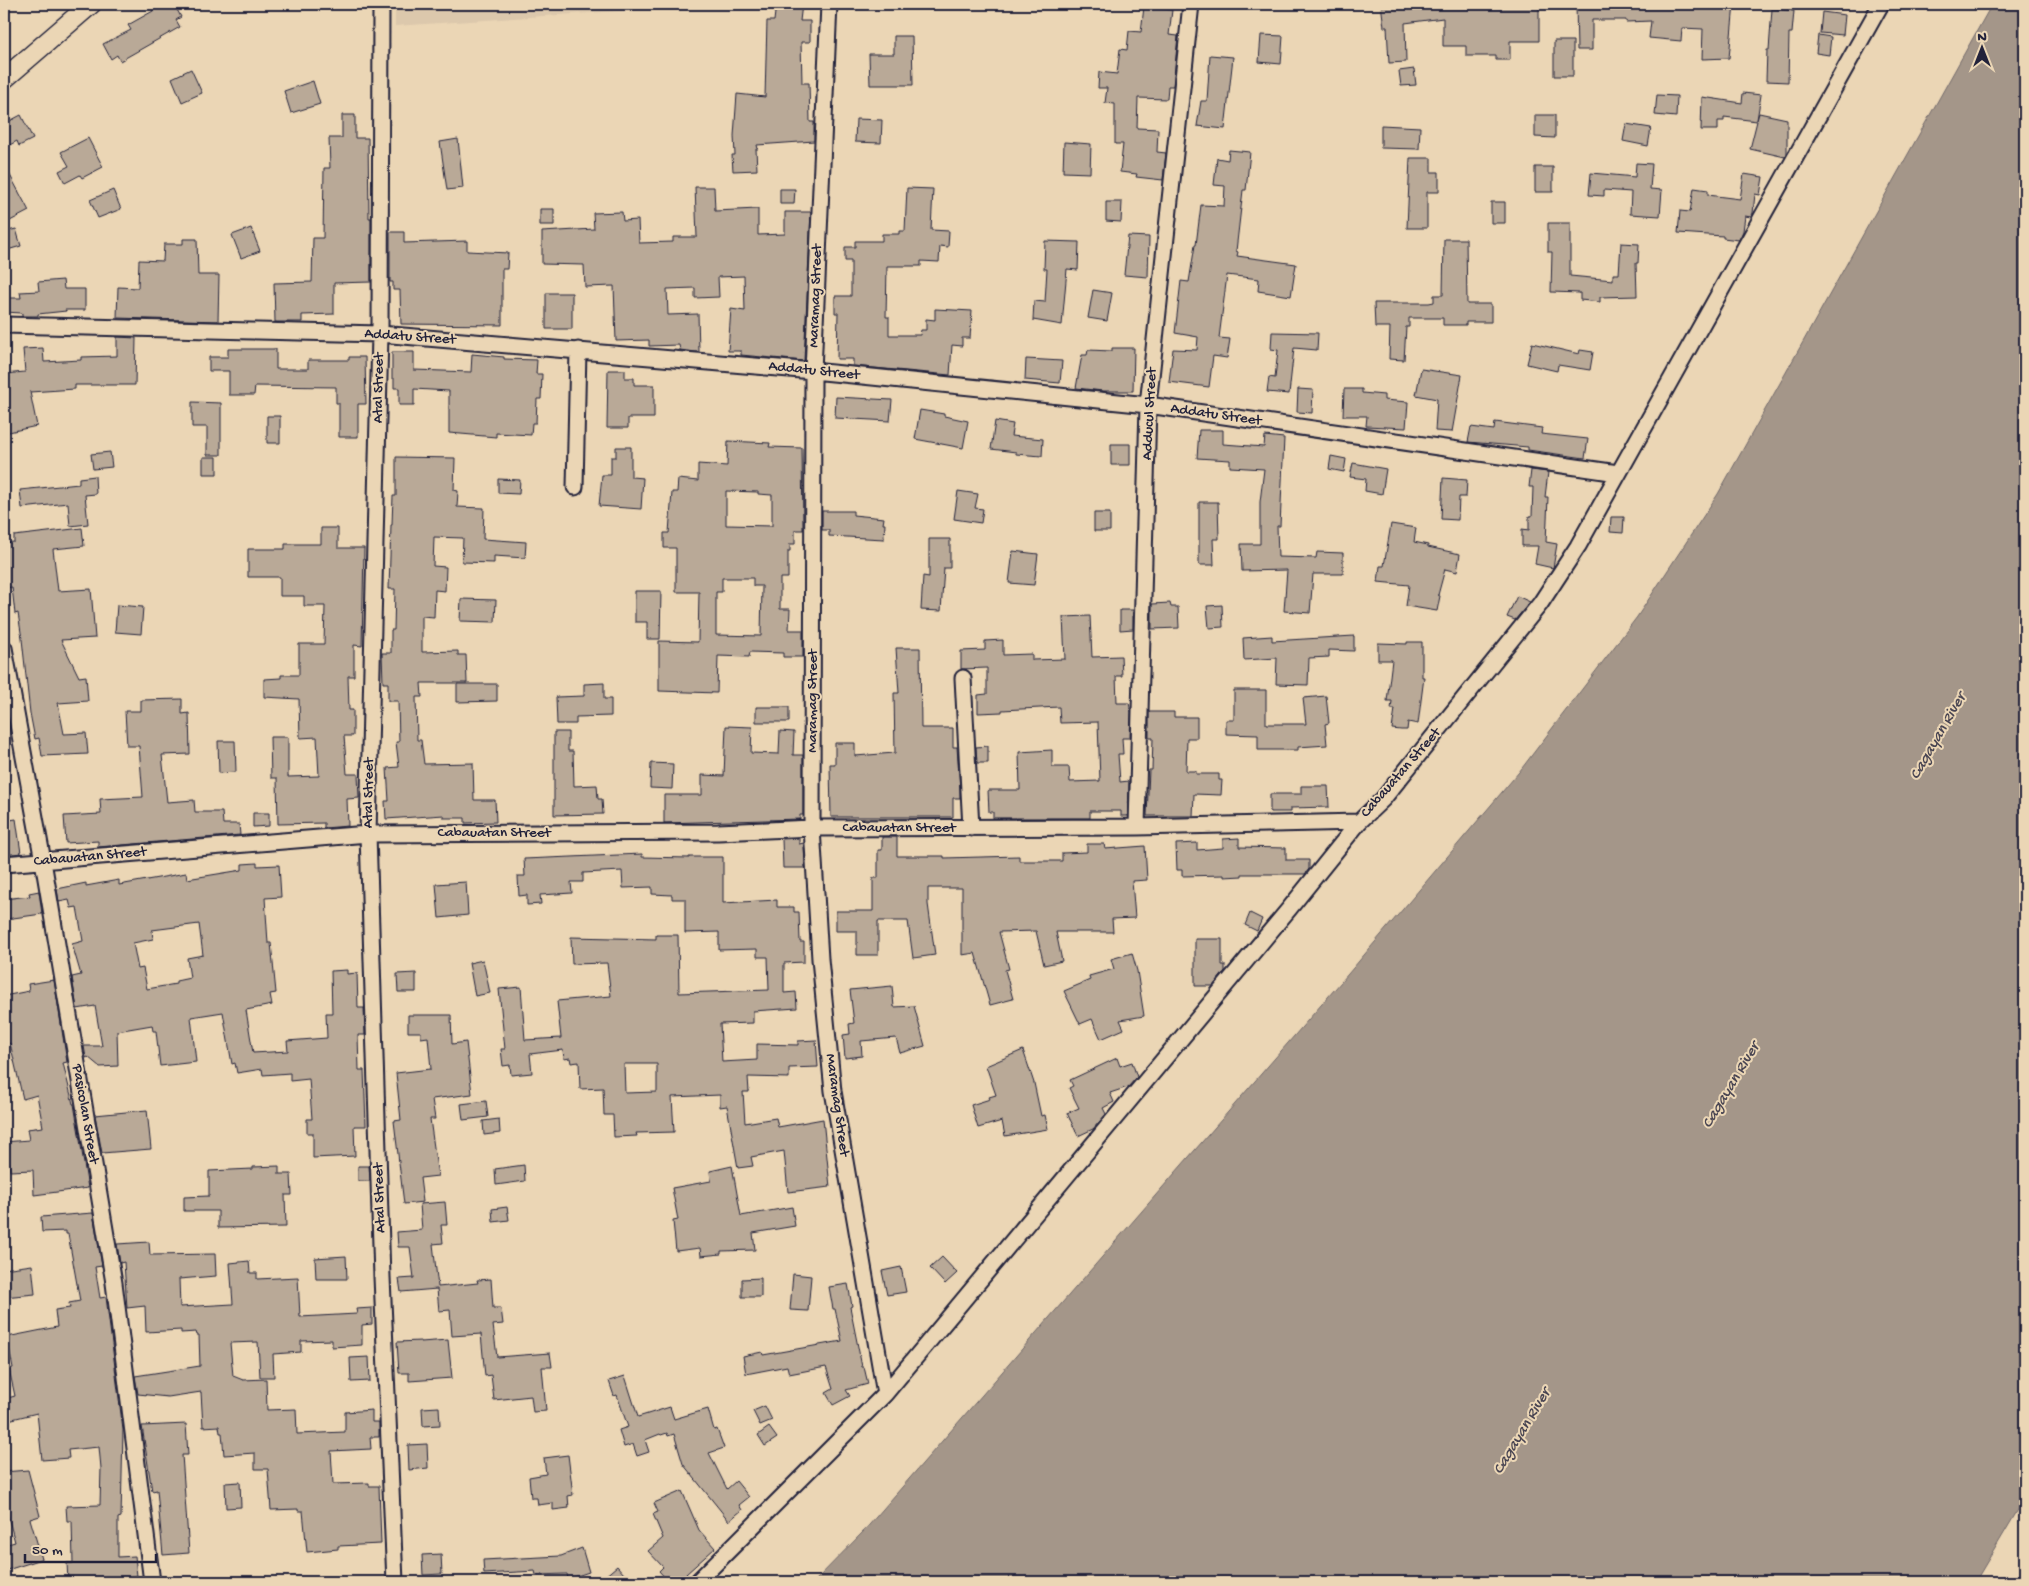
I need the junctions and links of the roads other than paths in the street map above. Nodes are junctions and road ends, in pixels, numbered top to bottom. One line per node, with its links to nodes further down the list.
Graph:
1 (91, 4): 6 (street)
2 (381, 4): 8 (street, Atal Street)
3 (829, 4): 10 (street, Maramag Street)
4 (1191, 4): 11 (street, Adducul Street)
5 (1881, 4): 12 (street, Cabauatan Street)
6 (4, 79)
7 (4, 325): 8 (street, Addatu Street)
8 (380, 334): 9 (street, Addatu Street); 20 (street, Atal Street)
9 (578, 350): 10 (street, Addatu Street); 13 (street)
10 (813, 370): 11 (street, Addatu Street); 18 (street, Maramag Street)
11 (1148, 405): 12 (street, Addatu Street); 17 (street, Adducul Street)
12 (1618, 474): 16 (street, Cabauatan Street)
13 (575, 487)
14 (4, 648): 21 (street, Pasicolan Street)
15 (963, 678): 19 (street)
16 (1359, 822): 17 (street, Cabauatan Street); 23 (street)
17 (1137, 827): 19 (street, Cabauatan Street)
18 (812, 828): 19 (street, Cabauatan Street); 20 (street, Cabauatan Street); 23 (street, Maramag Street)
19 (971, 828)
20 (368, 834): 21 (street, Cabauatan Street); 25 (street, Atal Street)
21 (43, 861): 22 (street, Cabauatan Street); 24 (street, Pasicolan Street)
22 (4, 864)
23 (885, 1394): 26 (street)
24 (152, 1582)
25 (395, 1582)
26 (697, 1582)

